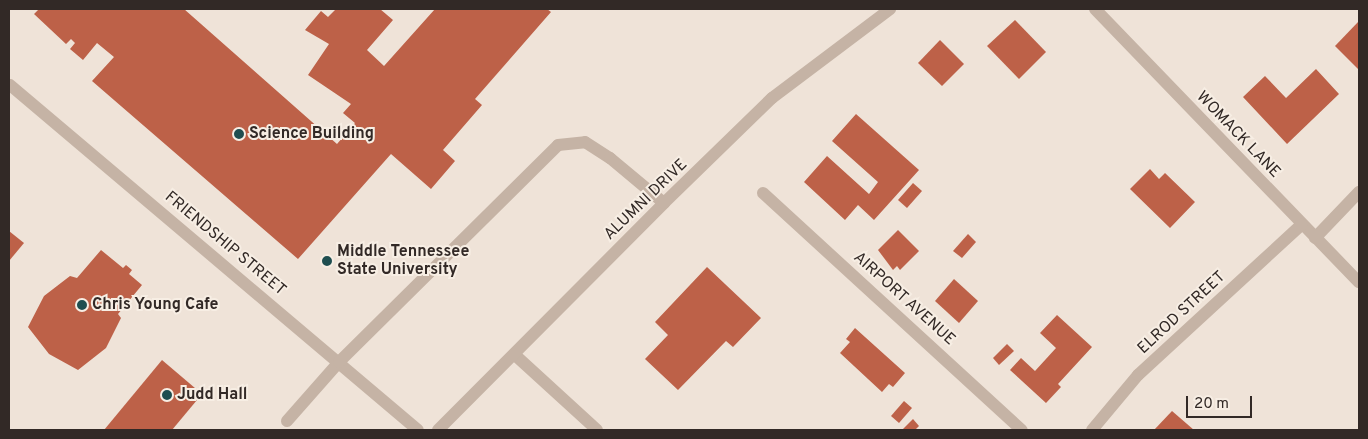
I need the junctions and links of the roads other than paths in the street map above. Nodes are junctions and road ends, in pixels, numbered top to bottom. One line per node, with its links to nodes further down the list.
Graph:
1 (890, 9): 6 (street, ALUMNI DRIVE)
2 (1095, 9): 7 (street, WOMACK LANE)
3 (9, 88): 11 (street, FRIENDSHIP STREET)
4 (1359, 192): 8 (street)
5 (763, 193): 16 (street, AIRPORT AVENUE)
6 (664, 203): 10 (street, ALUMNI DRIVE); 11 (street)
7 (1302, 225): 8 (street, WOMACK LANE); 17 (street, ELROD STREET)
8 (1315, 238): 9 (street, WOMACK LANE)
9 (1359, 282)
10 (515, 355): 14 (street, ALUMNI DRIVE); 15 (street)
11 (339, 362): 12 (street); 13 (street, FRIENDSHIP STREET)
12 (287, 421)
13 (418, 430)
14 (438, 430)
15 (597, 430)
16 (1022, 430)
17 (1092, 430)

